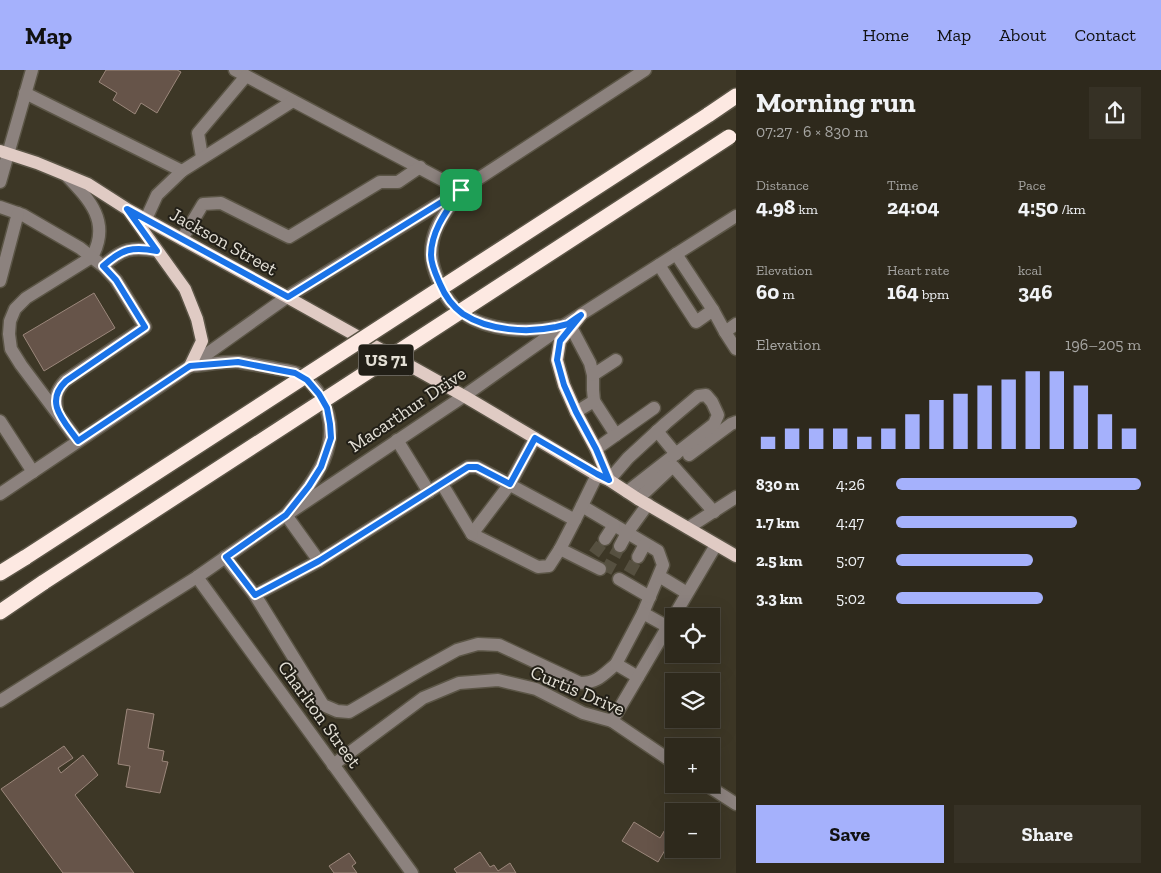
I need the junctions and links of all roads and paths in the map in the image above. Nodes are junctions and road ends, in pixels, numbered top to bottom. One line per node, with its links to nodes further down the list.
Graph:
1 (32, 70): 4 (street)
2 (645, 70): 14 (street)
3 (241, 73): 6 (street); 9 (street)
4 (25, 93): 8 (street); 11 (street)
5 (736, 96): 77 (highway, US 71, bridge)
6 (293, 101): 9 (street); 10 (street)
7 (732, 134): 85 (highway, US 71, bridge)
8 (4, 152): 12 (main road, Jackson Street); 13 (street)
9 (202, 157): 11 (street)
10 (420, 167): 14 (street); 20 (street)
11 (182, 171): 19 (street)
12 (66, 174): 16 (main road, Jackson Street); 23 (street)
13 (0, 182)
14 (461, 190): 27 (street); 31 (street)
15 (0, 207): 17 (street)
16 (127, 209): 19 (main road, Jackson Street); 21 (main road)
17 (18, 213): 23 (street); 26 (street)
18 (736, 216): 22 (street)
19 (146, 219): 20 (main road, Jackson Street)
20 (182, 239): 27 (main road, Jackson Street)
21 (157, 251): 25 (street); 35 (main road)
22 (676, 254): 24 (street); 28 (street)
23 (92, 257): 25 (street); 40 (street)
24 (659, 265): 28 (street); 29 (street)
25 (103, 266): 40 (street)
26 (0, 281)
27 (288, 297): 35 (street); 37 (main road, Jackson Street)
28 (713, 310): 32 (street)
29 (581, 315): 31 (main road)
30 (736, 324): 32 (street)
31 (569, 326): 36 (street); 37 (street, Macarthur Drive); 41 (main road)
32 (725, 332): 33 (street)
33 (736, 349)
34 (616, 360): 36 (street)
35 (190, 366): 48 (street); 61 (street)
36 (593, 375): 38 (street)
37 (464, 396): 46 (main road, Jackson Street); 47 (street, Macarthur Drive)
38 (594, 400): 41 (street); 45 (street)
39 (654, 408): 45 (street)
40 (58, 412): 48 (street)
41 (576, 412): 49 (main road)
42 (0, 421): 51 (street)
43 (736, 422): 50 (street)
44 (657, 431): 50 (street); 50 (street); 52 (street)
45 (616, 436): 49 (street)
46 (535, 438): 52 (main road, Jackson Street); 54 (street)
47 (398, 440): 55 (street); 61 (street, Macarthur Drive)
48 (78, 441): 51 (street)
49 (596, 449): 52 (main road)
50 (675, 460): 58 (street); 60 (street)
51 (33, 472): 56 (street)
52 (603, 477): 58 (main road, Jackson Street); 59 (street)
53 (442, 484): 54 (street); 55 (street); 66 (street)
54 (510, 484): 62 (street); 66 (street)
55 (429, 492): 75 (street)
56 (0, 494)
57 (736, 497): 60 (street)
58 (638, 498): 64 (main road, Jackson Street); 65 (street)
59 (582, 506): 62 (street); 63 (street)
60 (714, 512): 64 (street)
61 (286, 515): 73 (street, Macarthur Drive); 75 (street)
62 (575, 520): 71 (street)
63 (614, 525): 65 (street); 67 (street)
64 (688, 528): 69 (main road, Jackson Street)
65 (627, 533): 68 (street); 70 (street)
66 (472, 534): 71 (street)
67 (605, 539)
68 (645, 544): 74 (street); 78 (street)
69 (716, 545): 72 (main road, Jackson Street); 81 (street)
70 (620, 546)
71 (560, 549): 76 (street)
72 (736, 556)
73 (226, 557): 79 (street, Macarthur Drive); 82 (street)
74 (638, 557)
75 (319, 561): 82 (street)
76 (594, 562)
77 (0, 574)
78 (659, 576): 81 (street); 83 (street)
79 (197, 577): 91 (street, Macarthur Drive); 94 (street, Charlton Street)
80 (624, 578): 83 (street)
81 (688, 593): 84 (street)
82 (255, 595): 89 (street)
83 (650, 597): 86 (street)
84 (679, 608)
85 (0, 612)
86 (643, 613): 87 (street); 89 (street)
87 (665, 618)
88 (665, 632): 90 (street)
89 (616, 664): 90 (street)
90 (638, 678): 92 (street)
91 (0, 701)
92 (612, 722): 93 (street, Curtis Drive); 94 (street, Curtis Drive)
93 (665, 757)
94 (333, 765): 97 (street, Charlton Street)
95 (719, 793): 96 (street)
96 (736, 804)
97 (412, 873)

